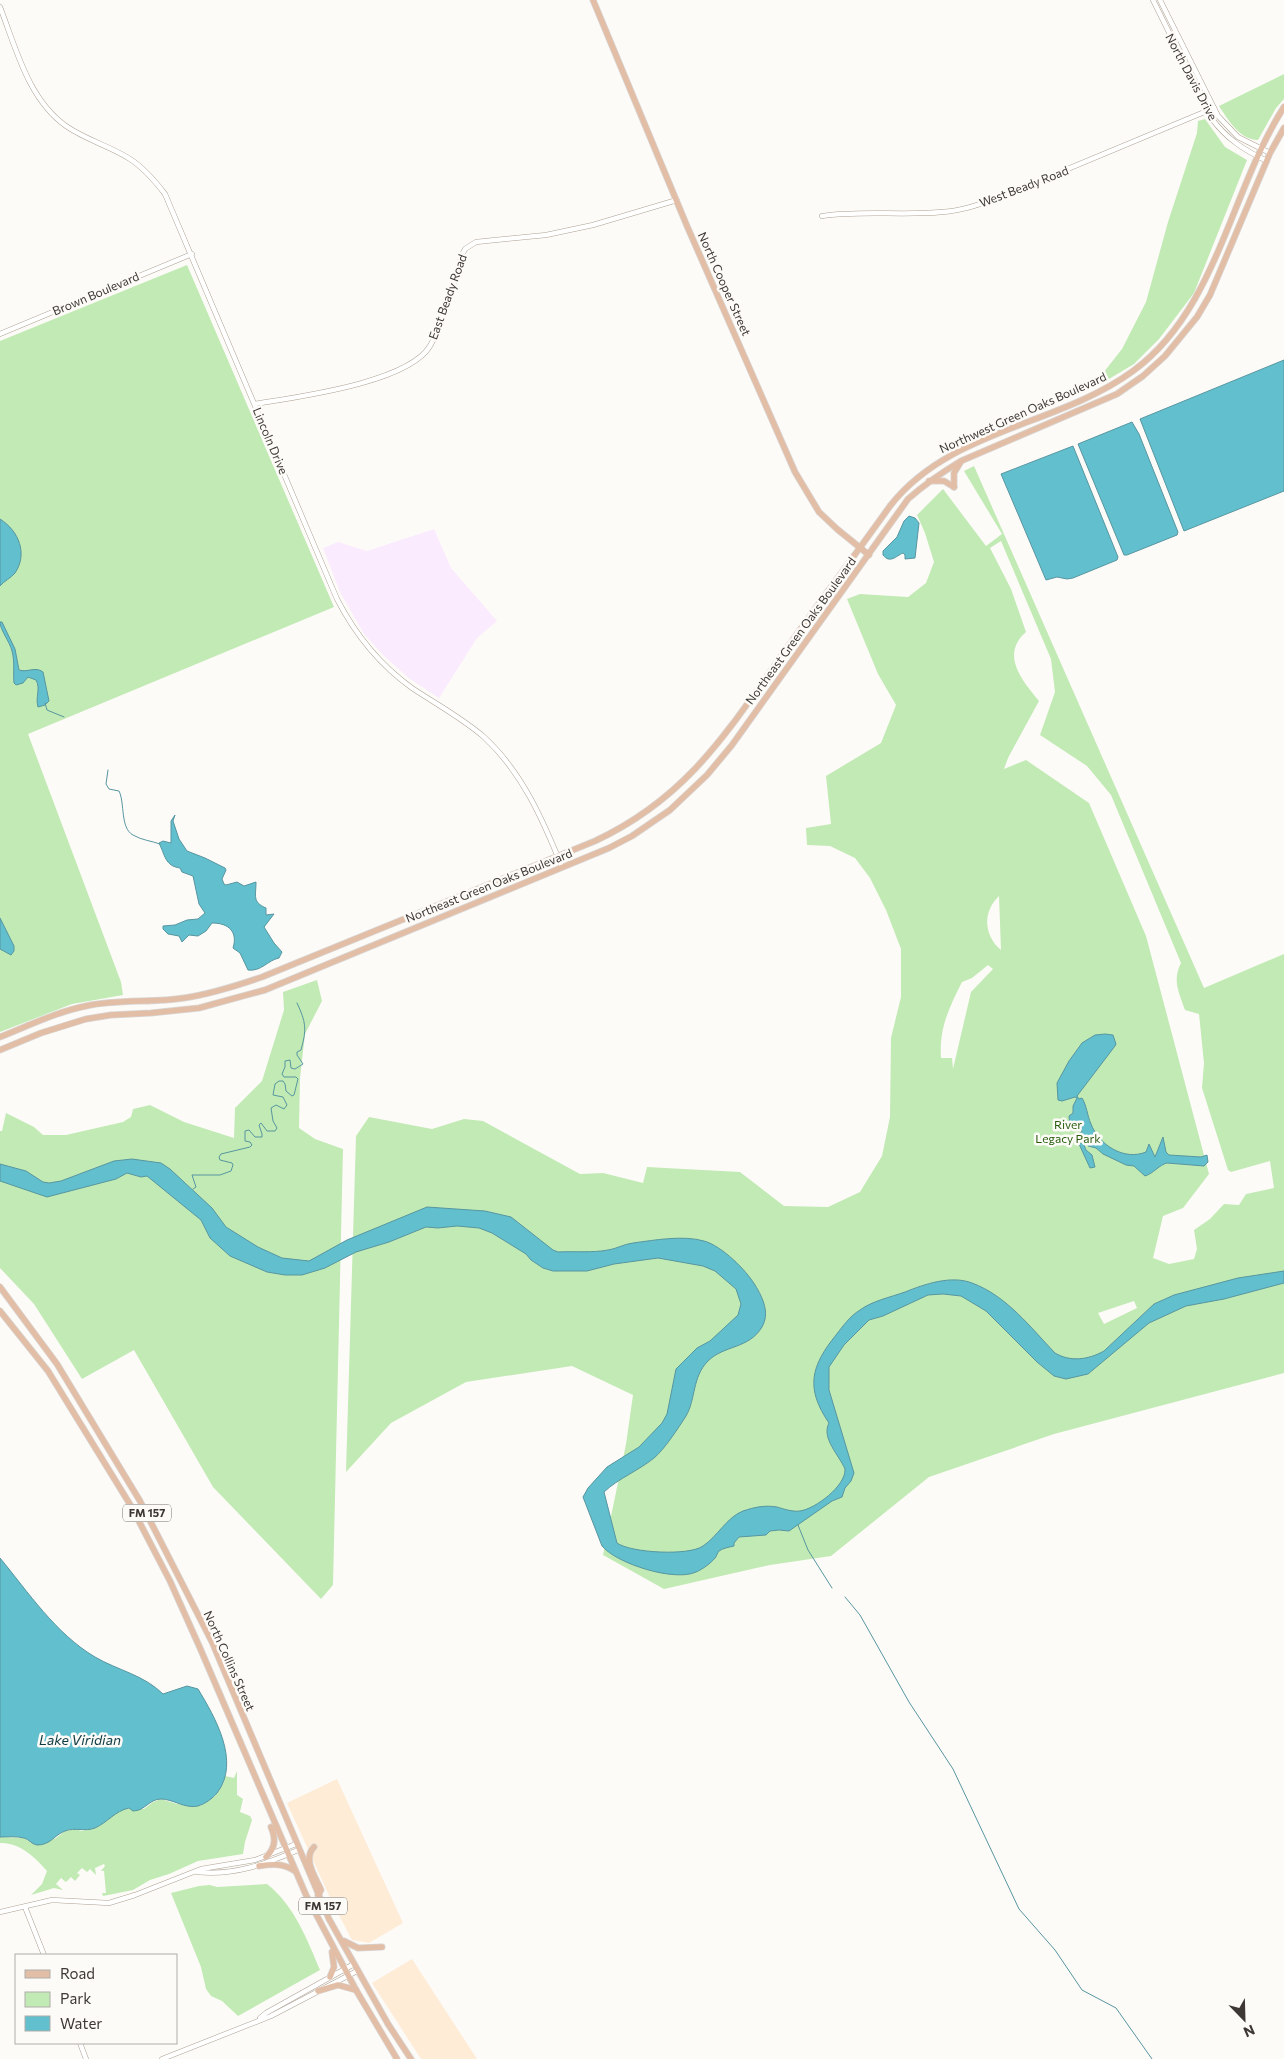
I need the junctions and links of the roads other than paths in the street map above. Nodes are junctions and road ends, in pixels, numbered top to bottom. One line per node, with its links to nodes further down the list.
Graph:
1 (593, 0): 13 (main road, North Cooper Street)
2 (1153, 0): 7 (street, North Davis Drive)
3 (1160, 0): 5 (street, North Davis Drive)
4 (0, 7): 15 (street, Lincoln Drive)
5 (1214, 108): 7 (street, West Beady Road); 9 (street, North Davis Drive)
6 (1284, 108): 9 (main road, Northwest Green Oaks Boulevard)
7 (1208, 110): 11 (street, North Davis Drive); 14 (street, West Beady Road)
8 (1284, 128): 10 (main road, Northwest Green Oaks Boulevard)
9 (1260, 148): 10 (street, North Davis Drive); 11 (main road, Northwest Green Oaks Boulevard)
10 (1270, 153): 12 (main road, Northwest Green Oaks Boulevard)
11 (1257, 156): 12 (street, North Davis Drive); 20 (main road, Northwest Green Oaks Boulevard)
12 (1267, 161): 18 (main road, Northwest Green Oaks Boulevard)
13 (676, 200): 17 (street, East Beady Road); 20 (main road, North Cooper Street)
14 (822, 216)
15 (192, 254): 16 (street, Brown Boulevard); 17 (street, Lincoln Drive)
16 (0, 334)
17 (254, 404): 24 (street, Lincoln Drive)
18 (961, 461): 19 (main road, Northwest Green Oaks Boulevard); 19 (main road)
19 (930, 481): 21 (main road, Northwest Green Oaks Boulevard)
20 (860, 548): 21 (main road, North Cooper Street); 22 (main road, Northeast Green Oaks Boulevard)
21 (869, 555): 23 (main road, Northeast Green Oaks Boulevard)
22 (808, 618): 23 (main road); 24 (main road, Northeast Green Oaks Boulevard)
23 (818, 625): 25 (main road, Northeast Green Oaks Boulevard)
24 (558, 856): 25 (street, Lincoln Drive); 26 (main road, Northeast Green Oaks Boulevard)
25 (562, 867): 27 (main road, Northeast Green Oaks Boulevard)
26 (0, 1037)
27 (0, 1050)
28 (0, 1287): 30 (main road, North Collins Street / FM 157)
29 (0, 1311): 31 (main road, North Collins Street / FM 157)
30 (171, 1559): 31 (main road); 33 (main road, North Collins Street / FM 157)
31 (161, 1564): 32 (main road, North Collins Street / FM 157)
32 (269, 1812): 35 (main road, North Collins Street / FM 157); 36 (main road)
33 (297, 1847): 35 (street); 40 (main road, North Collins Street / FM 157)
34 (314, 1847): 40 (main road)
35 (286, 1852): 36 (street); 37 (street); 39 (main road, North Collins Street / FM 157)
36 (266, 1857): 38 (street)
37 (259, 1866): 38 (street); 39 (main road)
38 (197, 1872): 41 (street)
39 (295, 1872): 44 (main road, North Collins Street / FM 157)
40 (318, 1895): 43 (main road, North Collins Street / FM 157)
41 (25, 1907): 42 (street); 46 (street)
42 (0, 1912)
43 (342, 1940): 45 (main road); 47 (main road, North Collins Street / FM 157)
44 (330, 1942): 49 (main road, North Collins Street / FM 157); 50 (main road)
45 (382, 1947)
46 (44, 1954)
47 (354, 1964): 48 (main road, North Collins Street / FM 157); 49 (street)
48 (358, 1971): 49 (street); 58 (main road, North Collins Street / FM 157)
49 (346, 1973): 50 (street); 51 (main road, North Collins Street / FM 157); 52 (street)
50 (330, 1977): 53 (street)
51 (356, 1990): 52 (main road); 57 (main road, North Collins Street / FM 157)
52 (318, 1991): 53 (street)
53 (259, 2019): 56 (street)
54 (80, 2044): 55 (street)
55 (86, 2059)
56 (162, 2059)
57 (397, 2059)
58 (411, 2059)

